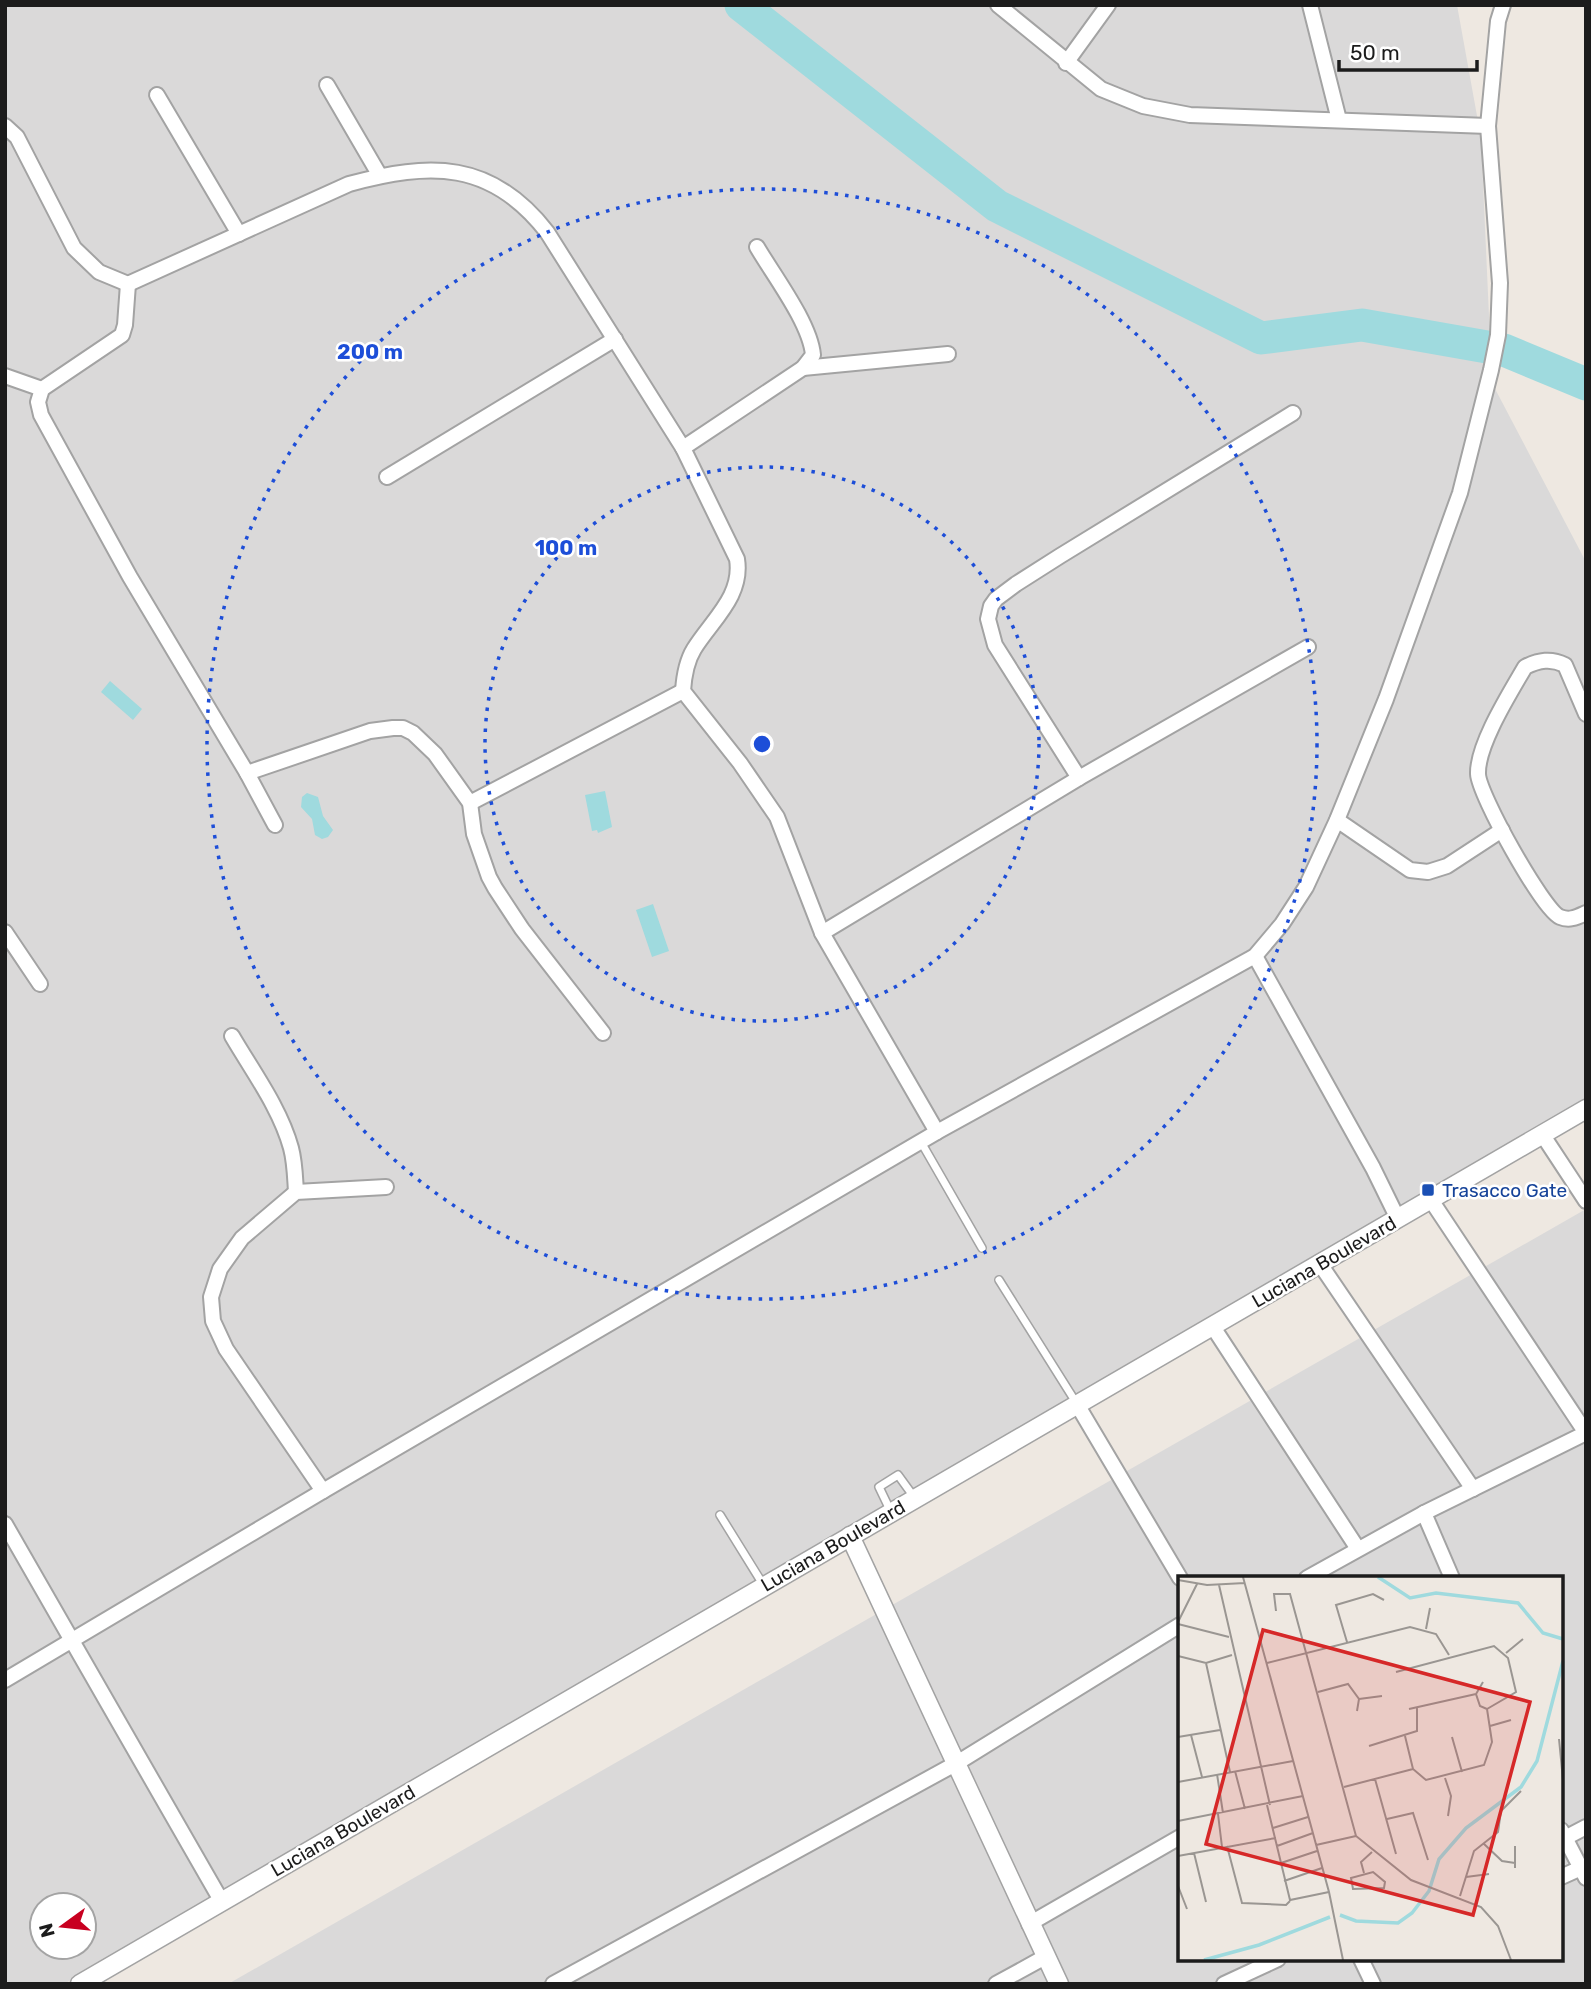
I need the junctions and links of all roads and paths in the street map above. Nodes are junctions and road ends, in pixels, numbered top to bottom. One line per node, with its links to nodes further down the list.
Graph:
1 (998, 5): 5 (street)
2 (1108, 5): 5 (street)
3 (1310, 5): 8 (street)
4 (1503, 5): 9 (street)
5 (1066, 62): 8 (street)
6 (327, 85): 11 (street)
7 (157, 94): 12 (street)
8 (1339, 120): 9 (street)
9 (1488, 125): 29 (street)
10 (5, 126): 14 (street)
11 (380, 176): 12 (street); 15 (street)
12 (239, 234): 14 (street)
13 (757, 247): 17 (street)
14 (128, 284): 19 (street)
15 (615, 339): 21 (street); 22 (street)
16 (948, 354): 17 (street)
17 (803, 368): 21 (street)
18 (5, 376): 19 (street)
19 (42, 389): 26 (street)
20 (1293, 413): 27 (street)
21 (683, 448): 24 (street)
22 (387, 477)
23 (1308, 647): 27 (street)
24 (682, 691): 28 (street); 34 (street)
25 (1586, 715): 31 (street)
26 (247, 773): 28 (street); 30 (street)
27 (1079, 778): 34 (street)
28 (470, 803): 37 (street)
29 (1337, 820): 31 (street); 35 (street)
30 (275, 825)
31 (1502, 830): 32 (street)
32 (1586, 913)
33 (5, 932): 36 (street)
34 (822, 933): 40 (street)
35 (1255, 956): 40 (street); 47 (street)
36 (40, 984)
37 (603, 1034)
38 (232, 1036): 44 (street)
39 (1586, 1108): 41 (street, Luciana Boulevard)
40 (937, 1132): 42 (street)
41 (1542, 1134): 45 (street, Luciana Boulevard); 46 (street)
42 (921, 1142): 48 (lane); 54 (street)
43 (386, 1187): 44 (street)
44 (296, 1192): 54 (street)
45 (1431, 1200): 47 (street, Luciana Boulevard); 53 (street)
46 (1586, 1201)
47 (1398, 1219): 49 (street, Luciana Boulevard)
48 (982, 1248)
49 (1320, 1264): 51 (street, Luciana Boulevard); 53 (street)
50 (999, 1280): 52 (lane)
51 (1213, 1327): 52 (street, Luciana Boulevard); 61 (street)
52 (1078, 1406): 55 (street, Luciana Boulevard); 62 (street)
53 (1473, 1489): 57 (street)
54 (323, 1491): 67 (street)
55 (915, 1499): 56 (street, Luciana Boulevard); 56 (lane)
56 (892, 1513): 60 (street, Luciana Boulevard)
57 (1424, 1513): 61 (street); 64 (street)
58 (720, 1515): 65 (lane)
59 (5, 1524): 67 (street)
60 (850, 1536): 65 (street, Luciana Boulevard); 69 (street)
61 (1358, 1549): 63 (street)
62 (1179, 1576)
63 (1311, 1576)
64 (1451, 1576)
65 (764, 1586): 75 (street, Luciana Boulevard)
66 (1178, 1626): 69 (street)
67 (73, 1640): 68 (street); 75 (street)
68 (5, 1680)
69 (957, 1763): 76 (street); 81 (street)
70 (1586, 1827): 71 (street)
71 (1563, 1834): 73 (street)
72 (1178, 1837): 76 (street)
73 (1583, 1873): 74 (street)
74 (1563, 1877)
75 (222, 1902): 80 (street, Luciana Boulevard)
76 (1029, 1924): 77 (street)
77 (1045, 1957): 82 (street); 83 (street)
78 (1274, 1961): 84 (street)
79 (1364, 1961): 85 (street)
80 (80, 1984)
81 (553, 1984)
82 (996, 1984)
83 (1059, 1984)
84 (1224, 1984)
85 (1373, 1984)

